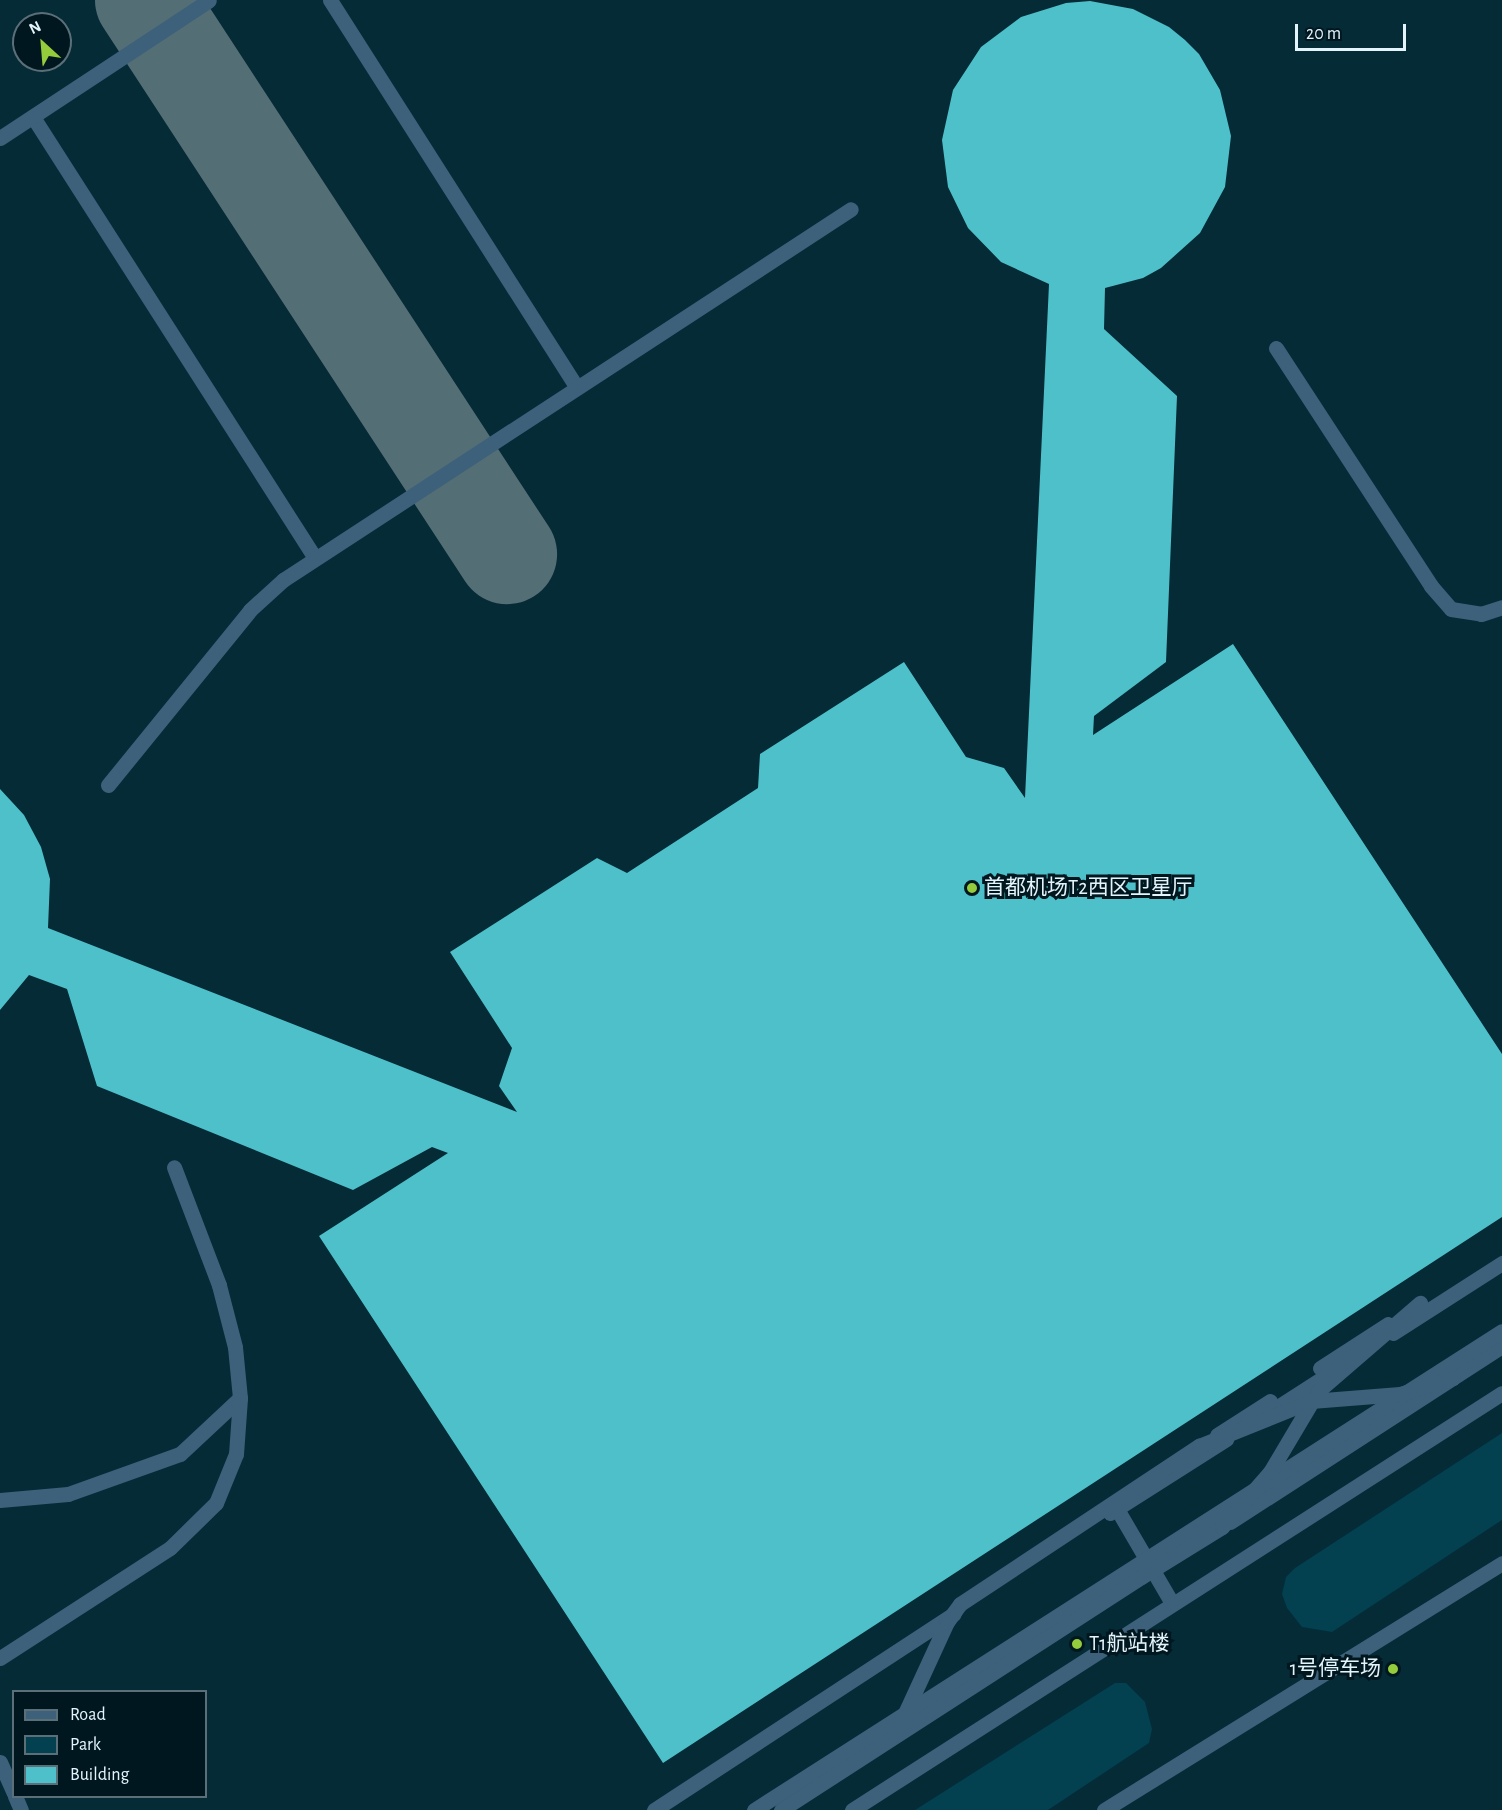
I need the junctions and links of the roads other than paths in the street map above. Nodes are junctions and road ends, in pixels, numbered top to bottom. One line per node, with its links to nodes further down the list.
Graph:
1 (209, 0): 3 (street)
2 (330, 0): 7 (street)
3 (33, 117): 4 (street); 8 (street)
4 (0, 138)
5 (851, 209): 7 (street)
6 (1276, 348): 9 (street)
7 (577, 387): 8 (street)
8 (315, 558): 10 (street)
9 (1502, 607)
10 (108, 785)
11 (174, 1167): 19 (street)
12 (1502, 1252): 14 (street)
13 (1502, 1263): 23 (street)
14 (1420, 1303): 20 (street, bridge); 21 (street, bridge)
15 (1502, 1331): 25 (street)
16 (1502, 1346): 17 (street)
17 (1453, 1378): 20 (street, bridge); 24 (street, bridge)
18 (1502, 1393): 27 (street)
19 (240, 1398): 22 (street); 28 (street)
20 (1311, 1401): 21 (street, bridge); 24 (street, bridge)
21 (1199, 1446): 29 (street, bridge)
22 (0, 1500)
23 (1117, 1509): 25 (street); 32 (street)
24 (1222, 1527): 29 (street, bridge)
25 (1148, 1557): 27 (street); 33 (street)
26 (1502, 1563): 36 (street)
27 (1172, 1603): 35 (street)
28 (0, 1658)
29 (895, 1735): 34 (street)
30 (0, 1762): 31 (street)
31 (12, 1790)
32 (654, 1810)
33 (754, 1810)
34 (781, 1810)
35 (852, 1810)
36 (1104, 1810)

